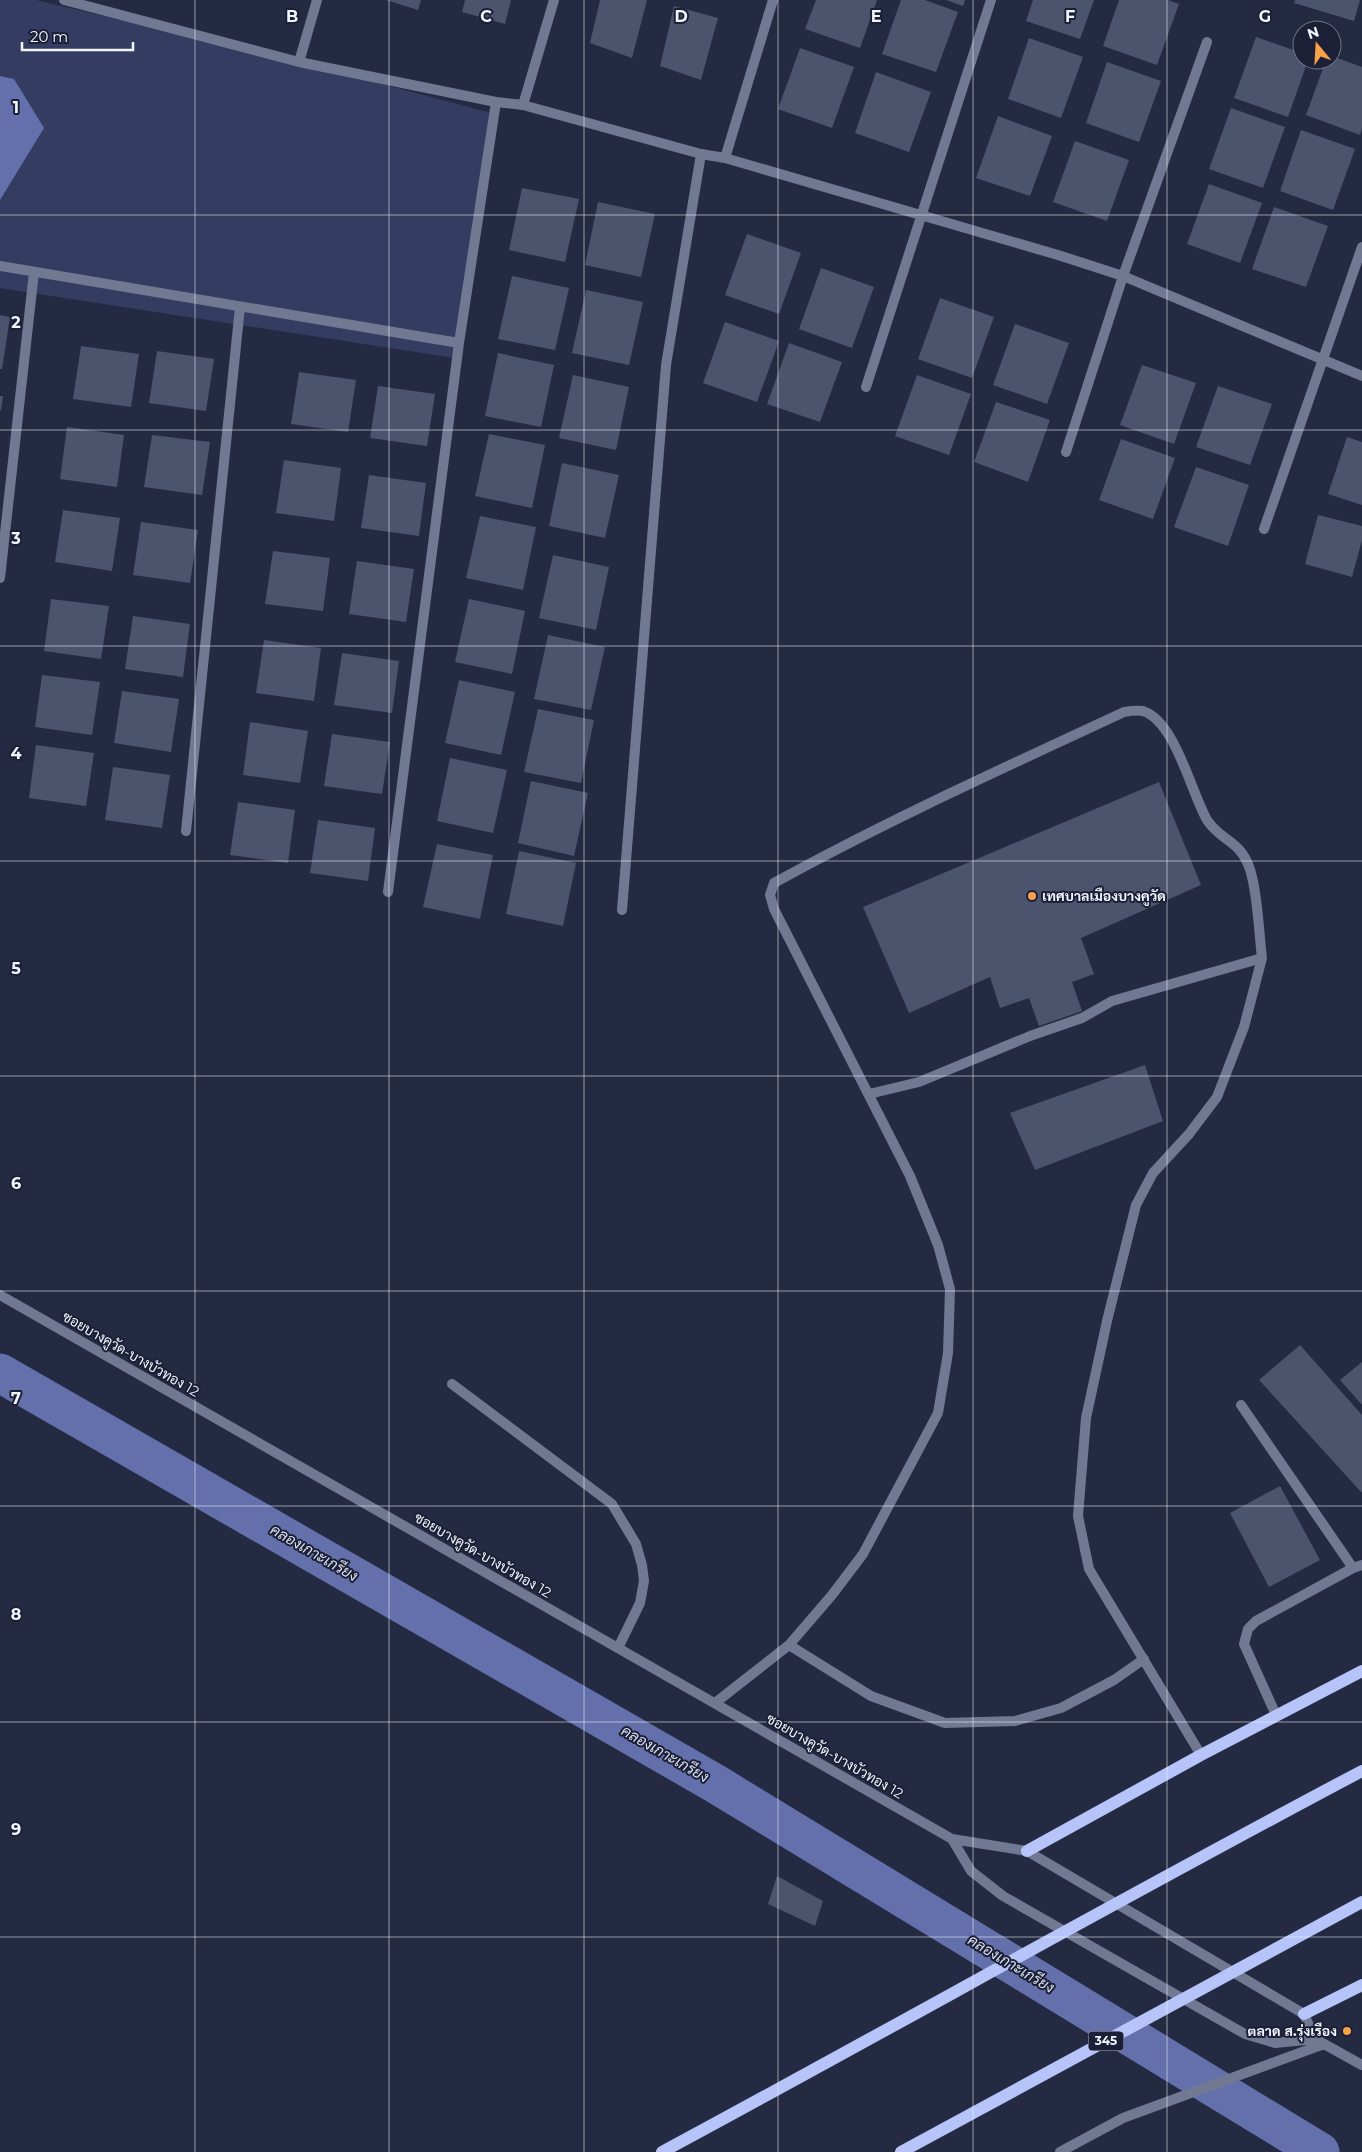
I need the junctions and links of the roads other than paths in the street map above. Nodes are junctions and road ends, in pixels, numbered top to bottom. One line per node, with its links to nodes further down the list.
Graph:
1 (64, 0): 6 (street)
2 (318, 0): 8 (street)
3 (554, 0): 10 (street)
4 (774, 0): 12 (street)
5 (991, 0): 13 (street)
6 (95, 4): 8 (street)
7 (1207, 42): 17 (street)
8 (299, 62): 9 (street)
9 (496, 102): 10 (street); 19 (street)
10 (523, 105): 11 (street)
11 (701, 154): 12 (street); 28 (street)
12 (725, 158): 13 (street)
13 (923, 216): 17 (street); 22 (street)
14 (1362, 247): 20 (street)
15 (0, 266): 16 (street)
16 (34, 272): 18 (street); 25 (street)
17 (1122, 276): 20 (street); 23 (street)
18 (240, 307): 19 (street); 26 (street)
19 (459, 343): 27 (street)
20 (1323, 359): 21 (street); 24 (street)
21 (1362, 376)
22 (866, 388)
23 (1066, 452)
24 (1264, 529)
25 (0, 578)
26 (186, 831)
27 (388, 892)
28 (622, 910)
29 (1262, 958): 30 (street); 30 (street); 37 (street)
30 (869, 1094): 35 (street)
31 (0, 1295): 36 (street, ซอยบางคูวัด-บางบัวทอง 12)
32 (452, 1384): 36 (street)
33 (1241, 1405): 34 (street)
34 (1357, 1566): 40 (street)
35 (788, 1645): 37 (street); 39 (street)
36 (618, 1648): 39 (street, ซอยบางคูวัด-บางบัวทอง 12)
37 (1144, 1660): 41 (street)
38 (1362, 1671): 40 (main road)
39 (715, 1703): 43 (street, ซอยบางคูวัด-บางบัวทอง 12)
40 (1276, 1715): 41 (main road)
41 (1201, 1755): 44 (main road)
42 (1362, 1771): 50 (main road)
43 (952, 1840): 44 (street); 48 (street)
44 (1027, 1851): 47 (street)
45 (1362, 1902): 51 (main road, 345)
46 (1362, 1985): 47 (main road)
47 (1304, 2014): 48 (street)
48 (1320, 2042): 49 (street); 52 (street)
49 (1362, 2065)
50 (662, 2152)
51 (901, 2152)
52 (1060, 2152)

